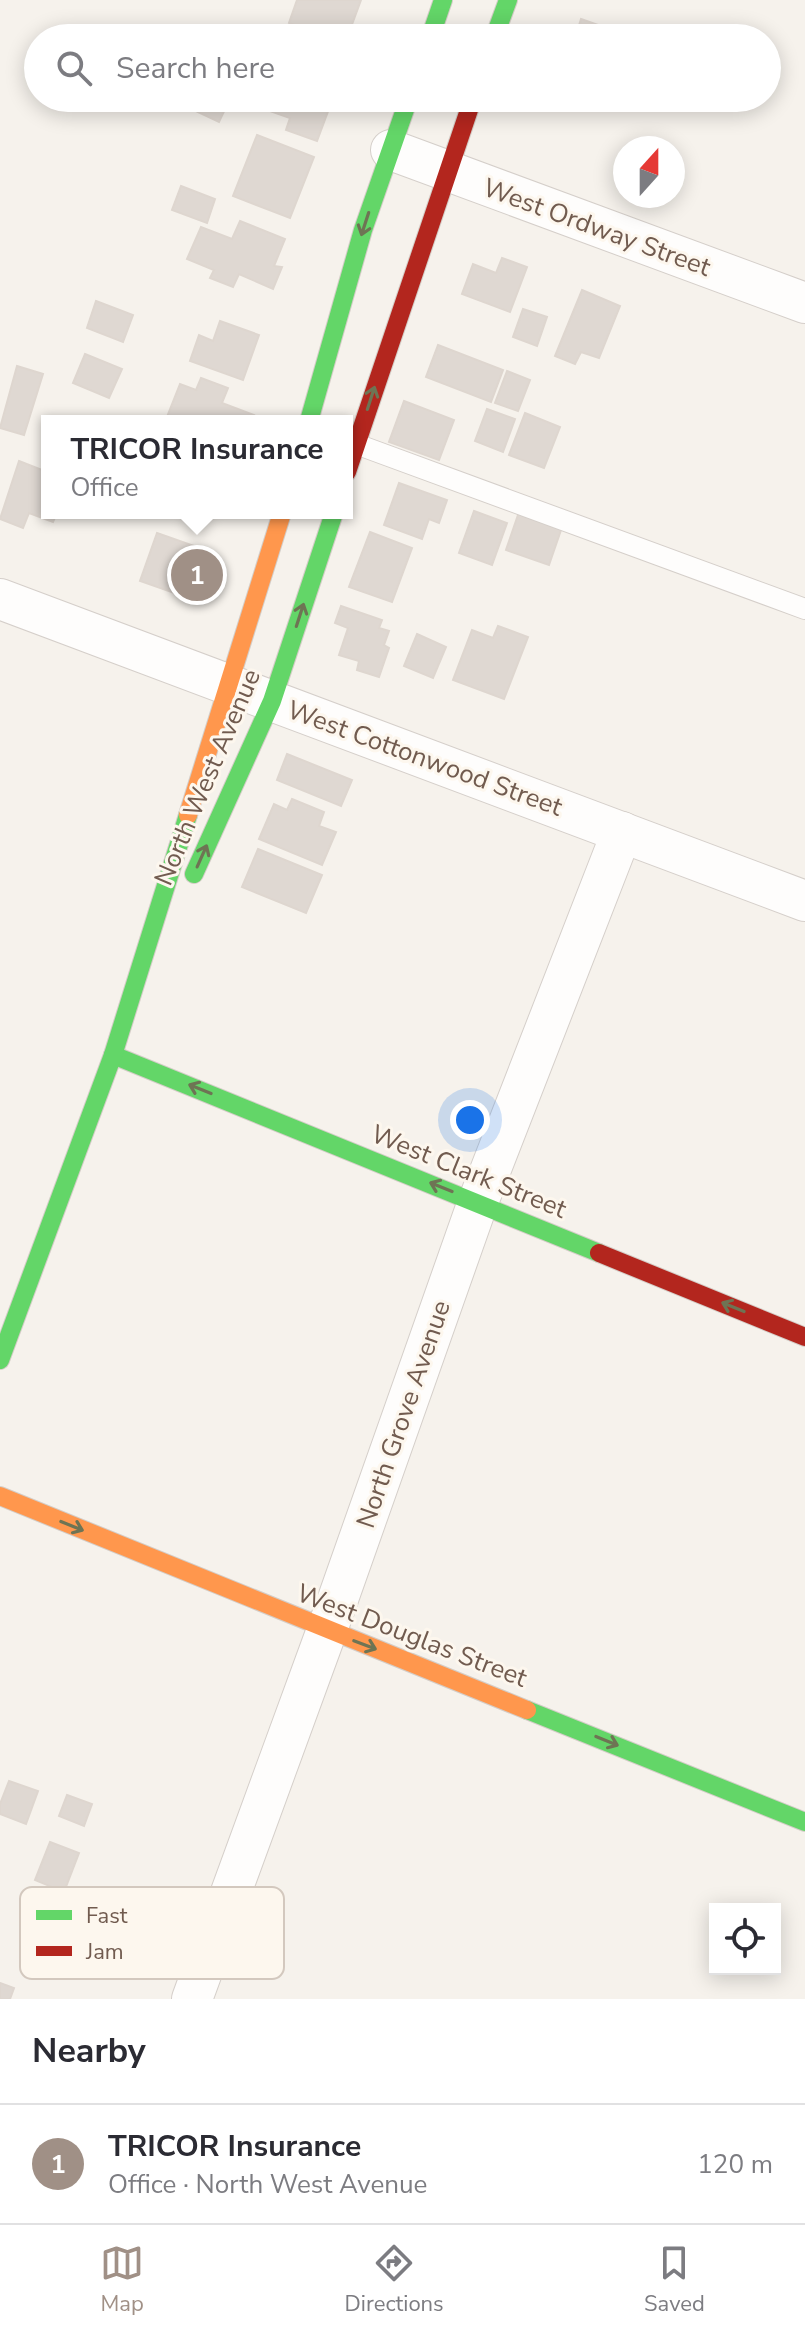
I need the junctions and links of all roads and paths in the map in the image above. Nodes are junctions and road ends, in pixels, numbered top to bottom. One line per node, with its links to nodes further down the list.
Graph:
1 (443, 0): 3 (main road)
2 (508, 0): 4 (main road)
3 (435, 24)
4 (499, 24)
5 (404, 112): 7 (main road)
6 (468, 112): 8 (main road)
7 (391, 150): 8 (street, West Ordway Street); 10 (main road, one-way to 10)
8 (446, 172): 9 (street, West Ordway Street); 11 (main road, one-way to 8)
9 (805, 303)
10 (311, 415)
11 (356, 444): 12 (main road); 16 (lane)
12 (353, 453)
13 (280, 519): 17 (main road, North West Avenue)
14 (332, 519): 18 (main road, North West Avenue, one-way to 14)
15 (0, 599): 17 (street, West Cottonwood Street)
16 (805, 609)
17 (228, 685): 18 (street, West Cottonwood Street); 23 (main road, North West Avenue)
18 (272, 701): 19 (street, West Cottonwood Street); 20 (main road, North West Avenue, one-way to 18)
19 (622, 832): 21 (street, West Cottonwood Street); 24 (street, North Grove Avenue)
20 (189, 885)
21 (805, 901)
22 (177, 913): 23 (main road, North West Avenue)
23 (113, 1055): 24 (main road, West Clark Street, one-way to 23); 26 (main road, North West Avenue)
24 (478, 1202): 25 (main road, West Clark Street, one-way to 24); 28 (street, North Grove Avenue)
25 (805, 1337)
26 (0, 1360)
27 (0, 1496): 28 (main road, West Douglas Street, one-way to 28)
28 (327, 1630): 29 (main road, West Douglas Street, one-way to 29); 30 (street, North Grove Avenue)
29 (805, 1822)
30 (233, 1887)
31 (199, 1979): 32 (street, North Grove Avenue)
32 (192, 1999)

